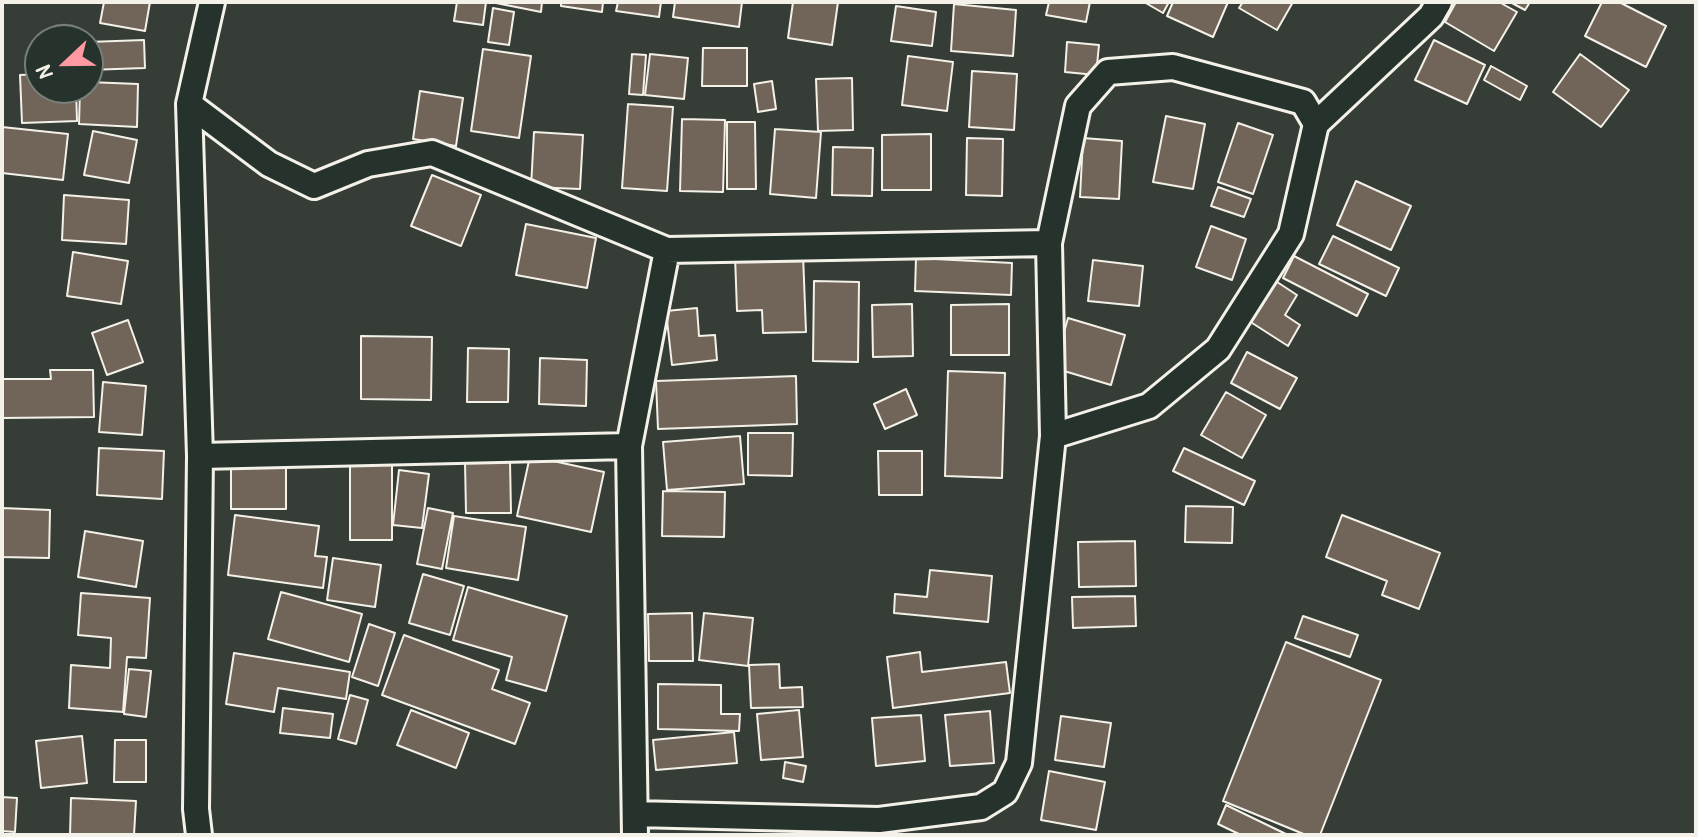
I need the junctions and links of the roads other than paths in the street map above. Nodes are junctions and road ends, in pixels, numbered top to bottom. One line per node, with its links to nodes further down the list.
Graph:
1 (212, 2): 3 (street)
2 (1439, 2): 4 (street)
3 (189, 104): 6 (street); 9 (street)
4 (1316, 124): 5 (street); 7 (street)
5 (1049, 243): 6 (street); 7 (street)
6 (667, 250): 8 (street)
7 (1053, 436): 10 (street)
8 (629, 446): 9 (street); 10 (street)
9 (200, 456): 11 (street)
10 (635, 824)
11 (199, 835)

